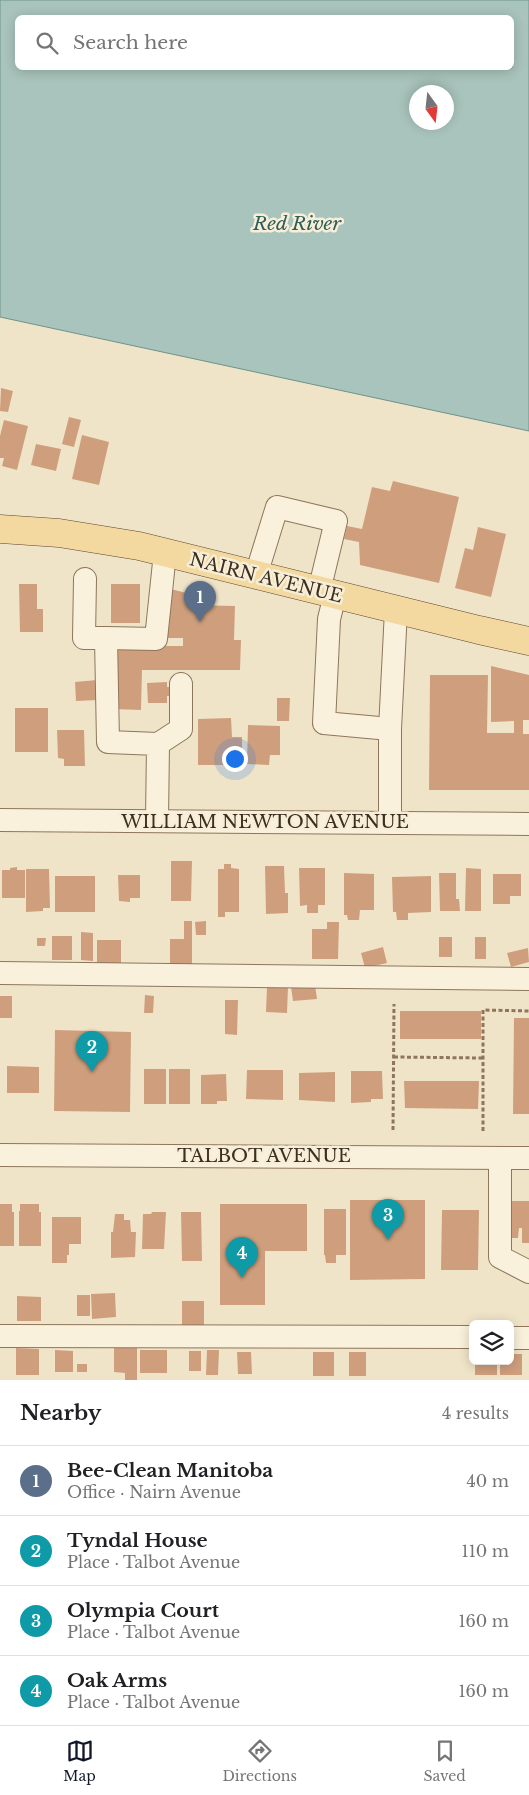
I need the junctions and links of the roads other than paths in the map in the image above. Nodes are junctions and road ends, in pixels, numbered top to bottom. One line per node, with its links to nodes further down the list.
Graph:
1 (0, 529): 2 (main road, NAIRN AVENUE)
2 (165, 553): 3 (main road, NAIRN AVENUE); 7 (street)
3 (256, 575): 5 (main road, NAIRN AVENUE); 5 (street)
4 (85, 579): 7 (street)
5 (327, 593): 6 (main road, NAIRN AVENUE); 10 (street)
6 (396, 610): 8 (main road, NAIRN AVENUE); 10 (street)
7 (106, 638): 11 (street)
8 (529, 641)
9 (181, 684): 11 (street)
10 (390, 729): 14 (street)
11 (158, 744): 13 (street)
12 (0, 820): 13 (street, WILLIAM NEWTON AVENUE)
13 (157, 821): 14 (street, WILLIAM NEWTON AVENUE)
14 (390, 823): 15 (street, WILLIAM NEWTON AVENUE)
15 (529, 824)
16 (0, 973): 17 (street)
17 (529, 979)
18 (0, 1155): 19 (street, TALBOT AVENUE)
19 (500, 1158): 20 (street, TALBOT AVENUE); 21 (street)
20 (529, 1158)
21 (529, 1272)
22 (0, 1336): 23 (street)
23 (469, 1337)
24 (514, 1338): 25 (street)
25 (529, 1338)

